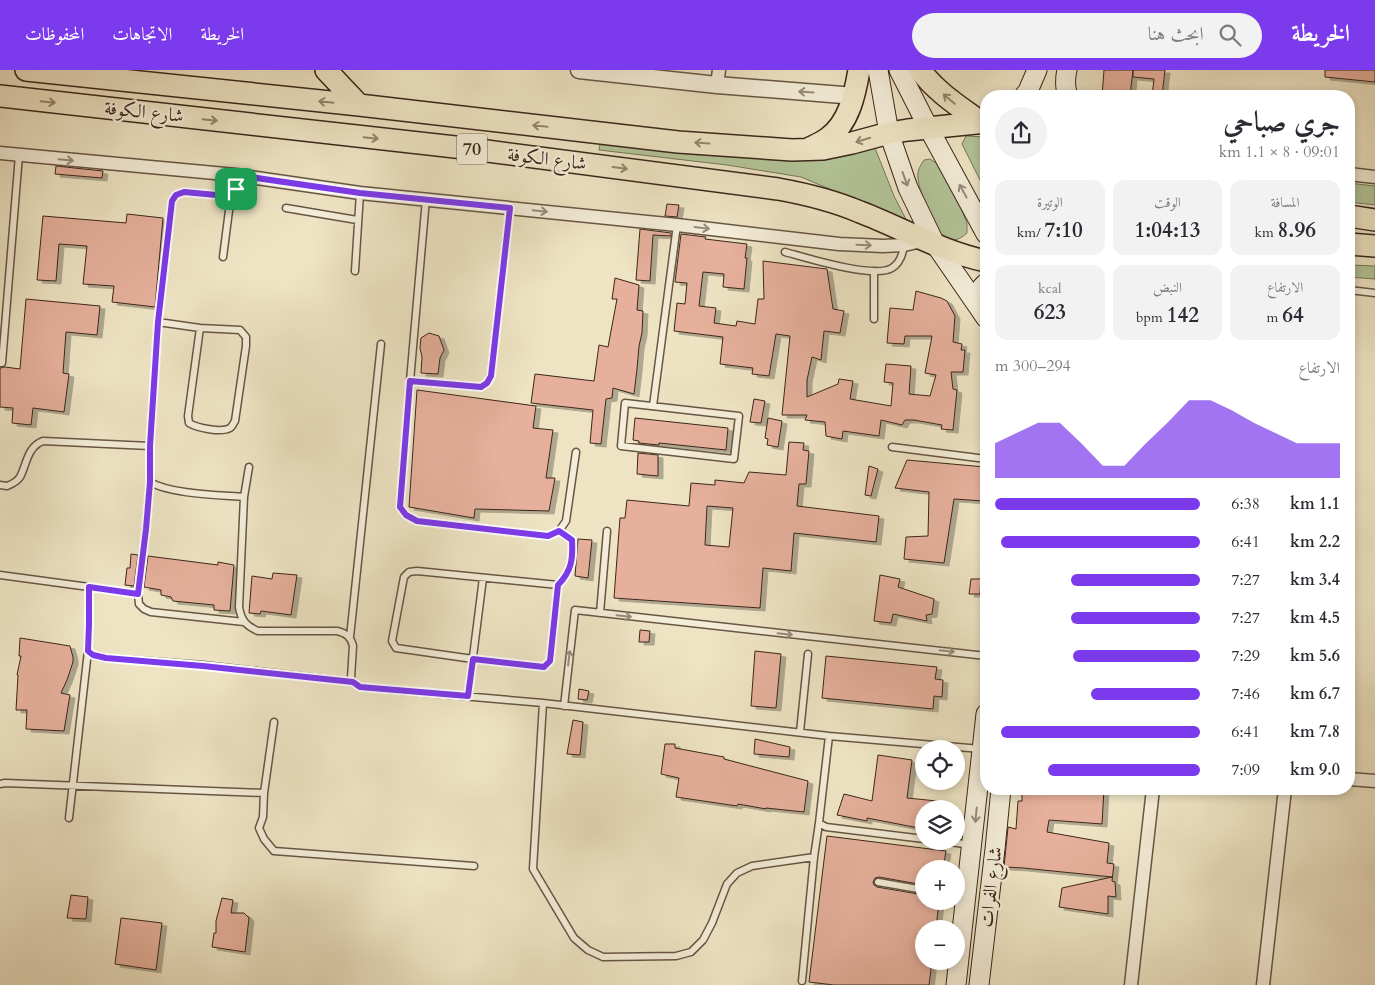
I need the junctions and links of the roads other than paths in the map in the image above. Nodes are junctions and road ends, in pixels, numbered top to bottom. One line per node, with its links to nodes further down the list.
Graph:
1 (26, 70): 15 (highway, شارع الكوفة / 70, one-way to 1)
2 (326, 70): 15 (highway)
3 (581, 70): 10 (street)
4 (859, 70): 14 (highway)
5 (878, 70): 19 (main road)
6 (899, 70): 18 (main road)
7 (920, 70): 16 (highway, one-way to 7)
8 (1037, 70): 11 (main road)
9 (1067, 70): 12 (main road)
10 (718, 78): 14 (street, one-way to 10)
11 (1028, 90)
12 (1067, 90)
13 (0, 96): 36 (highway, شارع الكوفة / 70, one-way to 36)
14 (855, 96): 20 (highway)
15 (359, 105): 20 (highway, شارع الكوفة / 70, one-way to 15)
16 (980, 120)
17 (980, 123): 18 (highway, 70)
18 (928, 127): 19 (highway, شارع الكوفة / 70); 34 (main road, one-way to 18)
19 (889, 134): 20 (highway, شارع الكوفة / 70, one-way to 20); 36 (main road, one-way to 36)
20 (808, 150)
21 (0, 153): 22 (street)
22 (19, 155): 23 (street, one-way to 23); 54 (lane)
23 (236, 175): 26 (street); 27 (lane)
24 (1355, 175): 25 (street)
25 (1375, 177)
26 (360, 193): 28 (street); 32 (lane)
27 (231, 194): 41 (lane); 51 (lane)
28 (426, 199): 30 (street); 55 (lane)
29 (286, 208): 32 (lane)
30 (510, 208): 35 (street, one-way to 35); 55 (lane)
31 (1355, 217): 33 (highway)
32 (357, 220): 43 (lane)
33 (1375, 220)
34 (980, 223)
35 (677, 225): 38 (street, one-way to 38); 56 (lane)
36 (931, 242): 38 (street); 42 (highway, 70); 48 (main road)
37 (1355, 244): 39 (highway)
38 (904, 245): 44 (lane)
39 (1375, 246)
40 (785, 252): 44 (lane)
41 (223, 257)
42 (980, 259)
43 (355, 271)
44 (874, 271): 50 (lane)
45 (980, 289): 48 (main road)
46 (1355, 291): 47 (lane)
47 (1375, 293)
48 (976, 302): 49 (main road)
49 (980, 308)
50 (874, 319)
51 (158, 322): 52 (lane); 57 (lane)
52 (200, 328): 52 (lane)
53 (381, 344): 74 (lane)
54 (0, 363)
55 (410, 381): 65 (lane)
56 (653, 406): 56 (lane)
57 (150, 446): 62 (lane); 63 (lane)
58 (892, 447): 60 (lane)
59 (576, 452): 65 (lane)
60 (980, 457)
61 (248, 467): 64 (lane)
62 (150, 482): 64 (lane); 71 (lane)
63 (0, 485)
64 (244, 497): 73 (lane)
65 (559, 531): 69 (lane)
66 (607, 531): 72 (lane)
67 (0, 575): 70 (lane)
68 (483, 578): 69 (lane); 78 (lane); 78 (lane)
69 (558, 585): 78 (lane)
70 (89, 587): 71 (lane); 75 (lane)
71 (138, 594): 73 (lane)
72 (600, 613): 77 (lane, one-way to 77); 82 (lane, one-way to 72)
73 (244, 622): 74 (lane)
74 (350, 637): 79 (lane)
75 (88, 651): 79 (lane); 91 (lane)
76 (808, 654): 84 (lane)
77 (980, 655)
78 (473, 659): 80 (lane)
79 (353, 682): 80 (lane)
80 (468, 696): 81 (lane)
81 (543, 703): 82 (lane); 102 (lane)
82 (564, 706): 84 (lane)
83 (274, 722): 92 (lane)
84 (800, 732): 85 (lane)
85 (829, 736): 86 (lane); 97 (lane)
86 (980, 749)
87 (980, 775): 101 (main road, شارع الفرات, one-way to 101)
88 (1355, 779): 89 (street)
89 (1375, 782)
90 (0, 784): 91 (lane)
91 (72, 786): 92 (lane); 96 (lane)
92 (264, 793): 103 (lane)
93 (1000, 795): 99 (main road, شارع الفرات)
94 (1152, 795): 113 (street)
95 (1284, 795): 114 (street)
96 (69, 818)
97 (819, 823): 98 (lane); 102 (lane)
98 (915, 838)
99 (996, 843): 101 (main road); 108 (main road, شارع الفرات)
100 (965, 844): 101 (lane)
101 (972, 845): 105 (main road, شارع الفرات)
102 (814, 857): 110 (lane)
103 (474, 866)
104 (878, 882): 106 (lane)
105 (965, 883)
106 (915, 888)
107 (965, 892): 108 (main road)
108 (990, 892): 112 (main road, شارع الفرات)
109 (962, 910): 111 (main road, شارع الفرات)
110 (802, 981)
111 (956, 985)
112 (980, 985)
113 (1131, 985)
114 (1263, 985)

